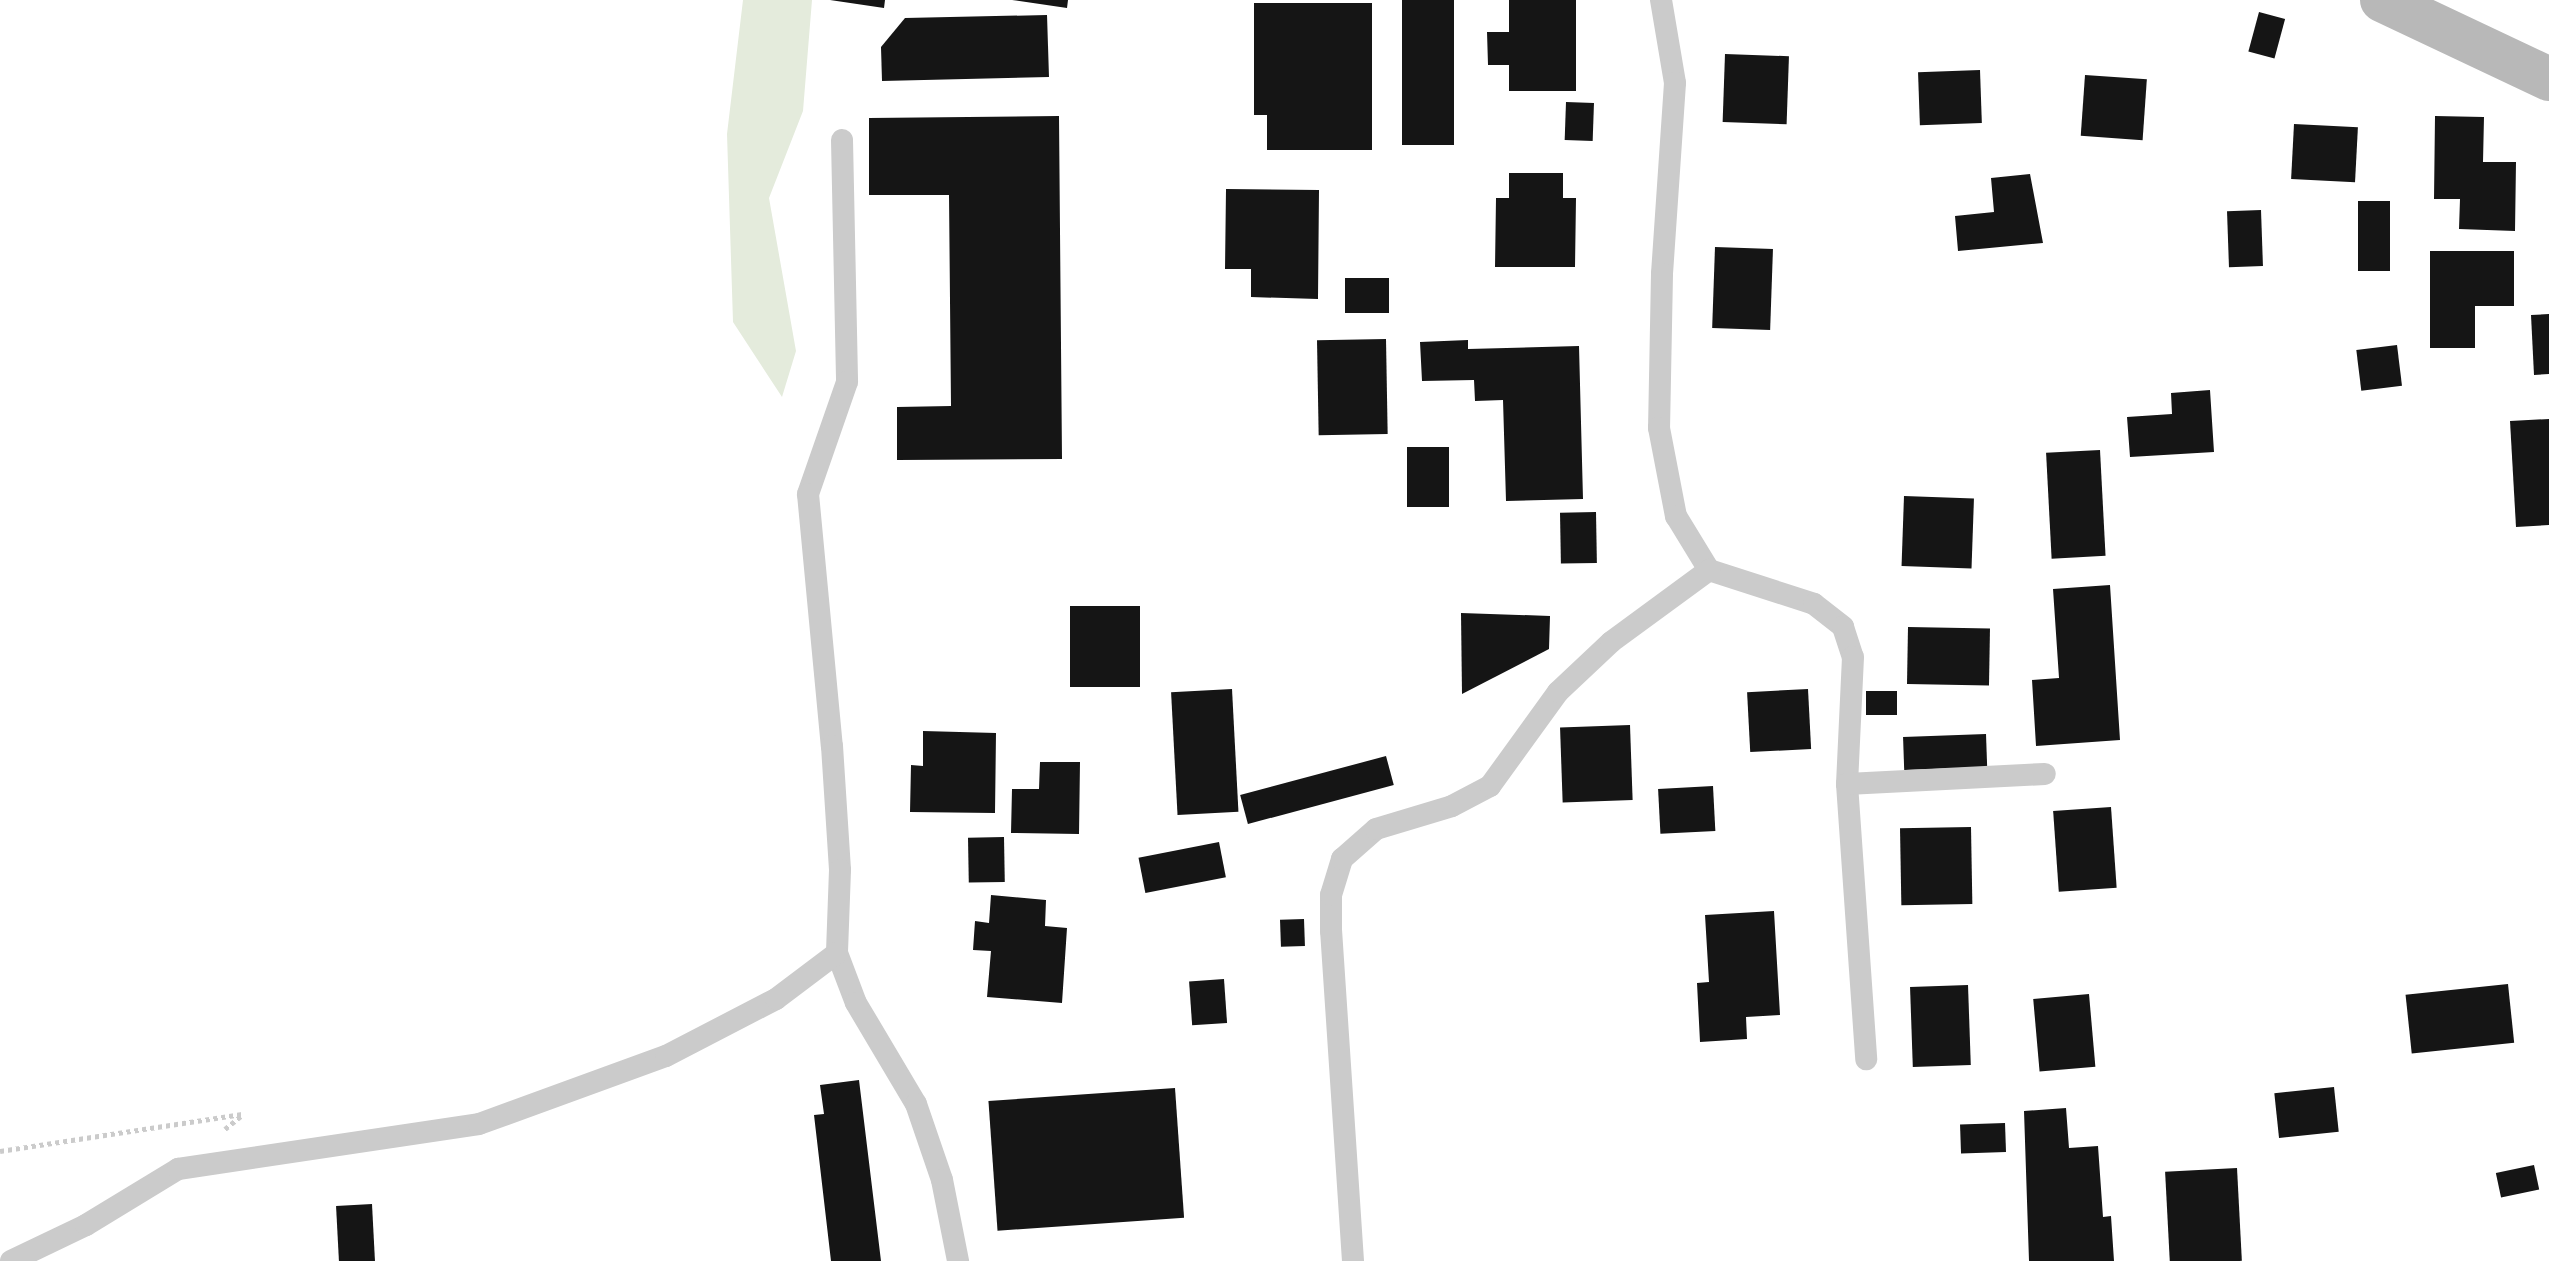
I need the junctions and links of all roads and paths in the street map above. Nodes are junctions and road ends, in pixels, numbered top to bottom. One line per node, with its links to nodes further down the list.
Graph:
1 (1661, 0): 5 (lane)
2 (2382, 0): 3 (main road)
3 (2549, 79)
4 (842, 140): 8 (lane)
5 (1709, 570): 7 (lane); 14 (lane)
6 (2045, 774): 7 (lane)
7 (1847, 784): 9 (lane)
8 (837, 953): 12 (lane); 13 (lane)
9 (1866, 1059)
10 (242, 1114): 11 (path)
11 (0, 1151)
12 (11, 1261)
13 (958, 1261)
14 (1353, 1261)

